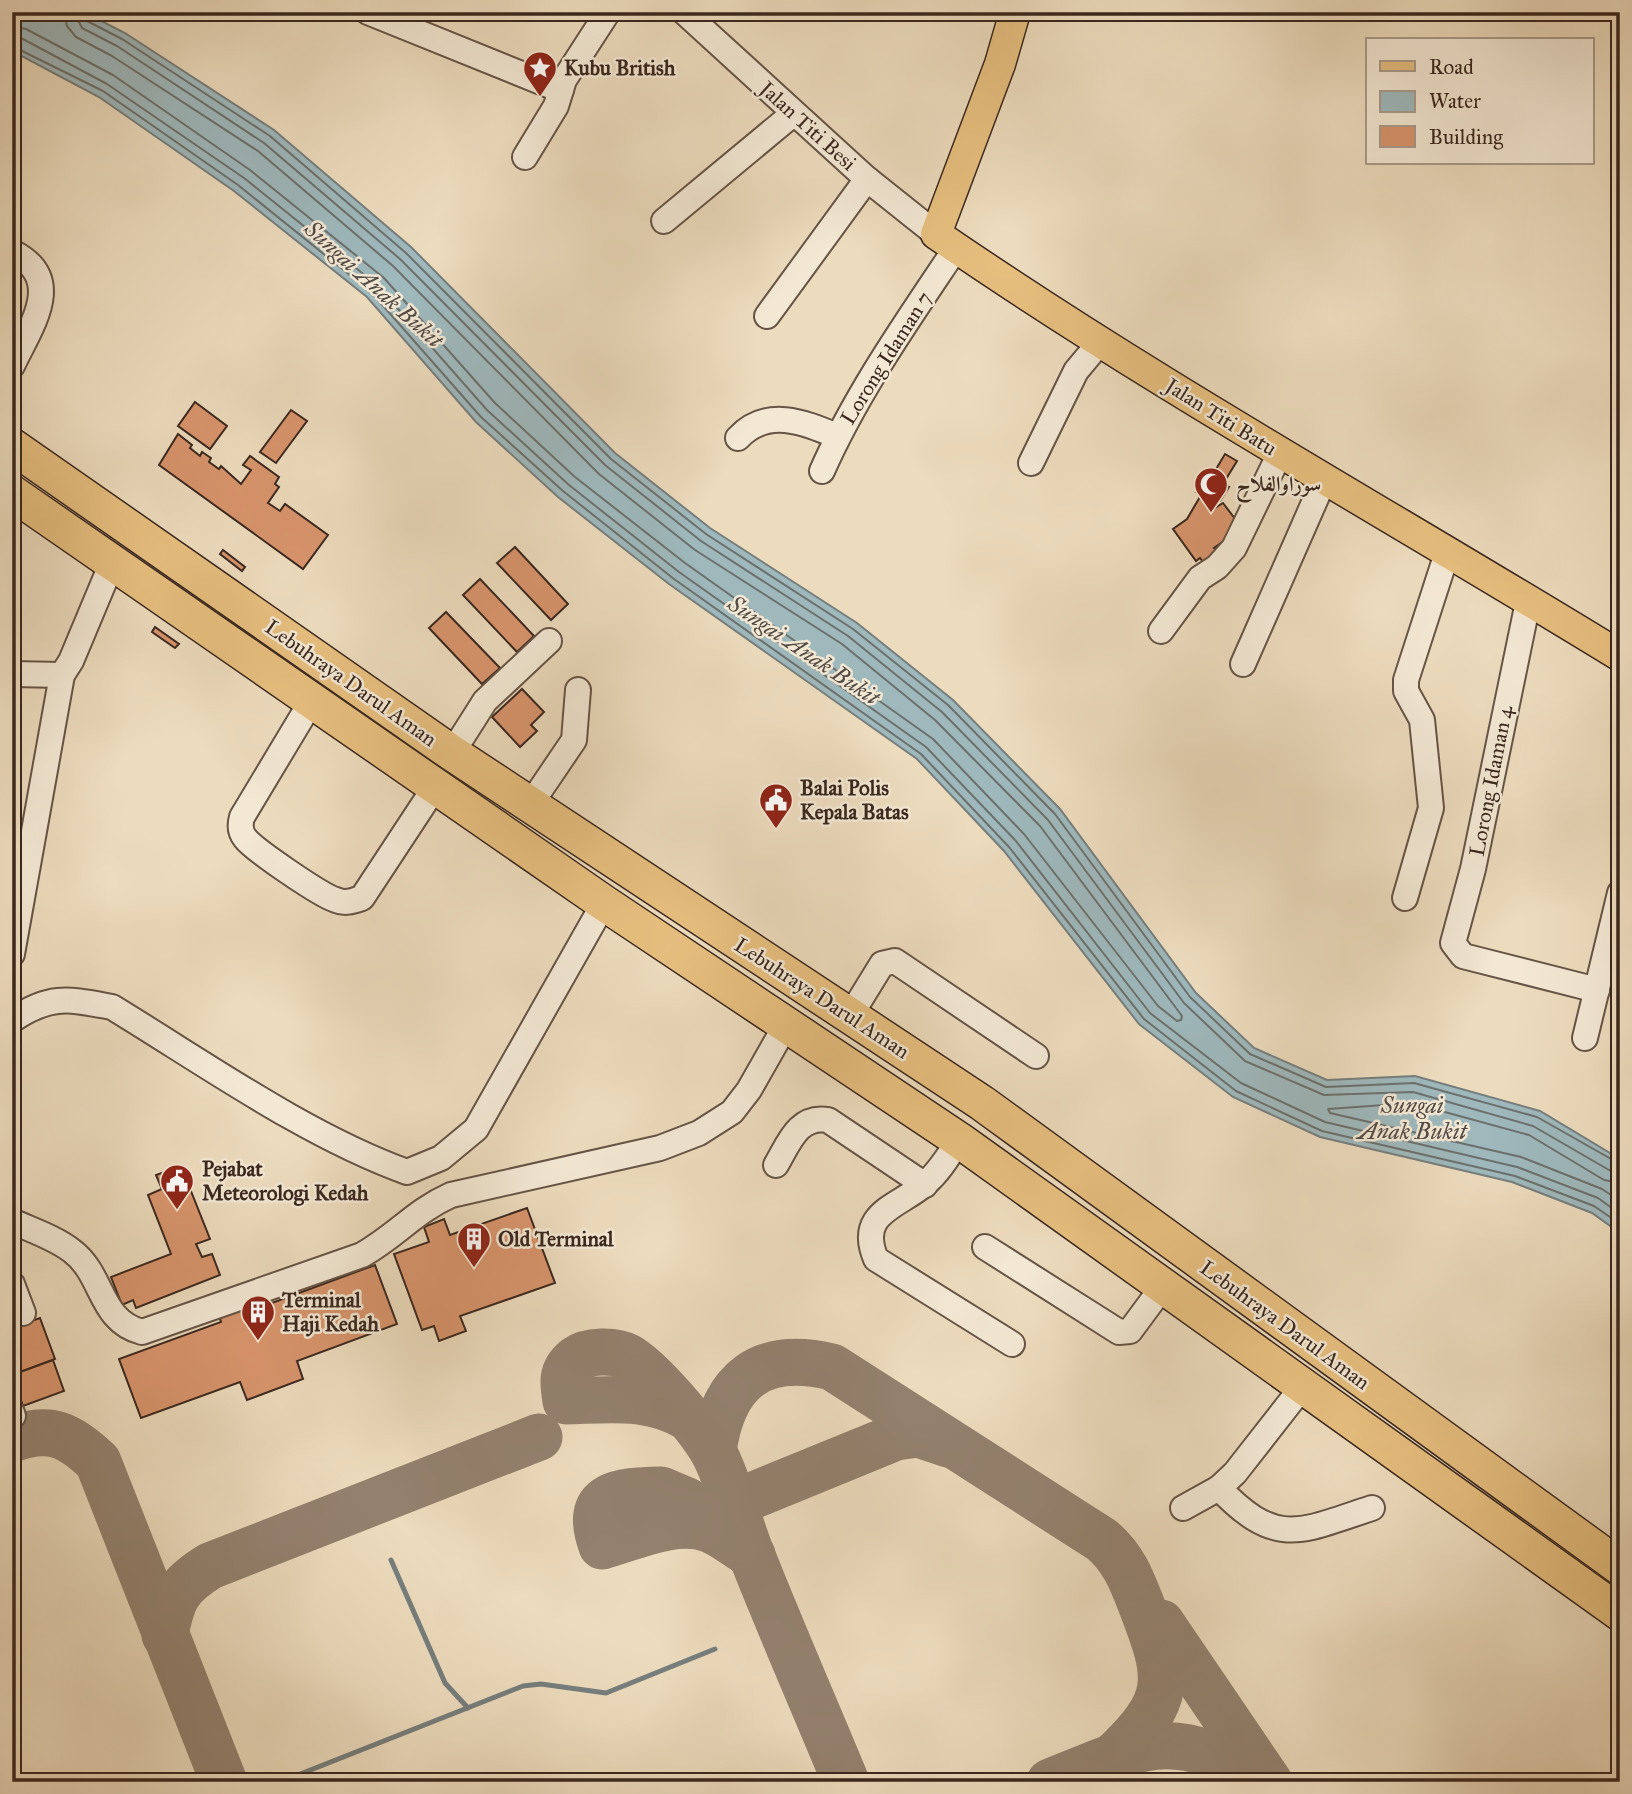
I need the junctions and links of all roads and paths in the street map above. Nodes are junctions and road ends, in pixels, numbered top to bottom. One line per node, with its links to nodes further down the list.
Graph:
1 (368, 12): 5 (street)
2 (608, 12): 5 (street)
3 (684, 12): 6 (street, Jalan Titi Besi)
4 (1015, 12): 10 (main road)
5 (561, 90): 7 (street)
6 (793, 114): 8 (street, Jalan Titi Besi); 9 (street)
7 (526, 157)
8 (867, 179): 10 (street, Jalan Titi Besi); 12 (street)
9 (664, 221)
10 (946, 241): 13 (main road, Jalan Titi Batu); 15 (street, Lorong Idaman 7)
11 (12, 252): 14 (street)
12 (767, 316)
13 (1101, 341): 18 (main road, Jalan Titi Batu); 19 (street)
14 (12, 366)
15 (837, 436): 16 (street); 20 (street, Lorong Idaman 7)
16 (737, 438)
17 (12, 446): 34 (highway, Lebuhraya Darul Aman)
18 (1280, 453): 21 (main road, Jalan Titi Batu); 26 (street)
19 (1031, 463)
20 (822, 471)
21 (1324, 480): 23 (main road, Jalan Titi Batu); 29 (street)
22 (12, 493): 24 (highway, Lebuhraya Darul Aman)
23 (1447, 553): 25 (main road, Jalan Titi Batu); 38 (street)
24 (112, 563): 31 (street); 33 (highway, Lebuhraya Darul Aman)
25 (1528, 602): 28 (main road, Jalan Titi Batu); 41 (street, Lorong Idaman 4)
26 (1161, 631)
27 (549, 641): 34 (street)
28 (1620, 656)
29 (1243, 664)
30 (12, 674): 31 (street)
31 (62, 675): 40 (street)
32 (578, 690): 36 (street)
33 (311, 702): 35 (highway, Lebuhraya Darul Aman); 35 (street)
34 (452, 753): 36 (highway, Lebuhraya Darul Aman)
35 (435, 787): 39 (highway, Lebuhraya Darul Aman)
36 (530, 805): 42 (highway, Lebuhraya Darul Aman)
37 (1620, 893): 41 (street)
38 (1405, 898)
39 (604, 903): 44 (highway, Lebuhraya Darul Aman); 50 (street)
40 (12, 954)
41 (1597, 990): 45 (street)
42 (850, 1016): 46 (street); 47 (highway, Lebuhraya Darul Aman)
43 (12, 1020): 50 (street)
44 (786, 1023): 48 (highway, Lebuhraya Darul Aman); 52 (street)
45 (1586, 1038)
46 (1036, 1056)
47 (982, 1102): 48 (highway); 59 (highway, Lebuhraya Darul Aman)
48 (959, 1140): 51 (street); 56 (highway, Lebuhraya Darul Aman)
49 (776, 1165): 51 (street)
50 (407, 1172): 52 (street)
51 (925, 1185): 58 (street)
52 (422, 1208): 53 (street)
53 (12, 1221)
54 (985, 1247): 56 (street)
55 (12, 1284): 57 (street)
56 (1164, 1285): 60 (highway, Lebuhraya Darul Aman)
57 (24, 1313)
58 (1012, 1344)
59 (1326, 1355): 60 (highway); 64 (highway, Lebuhraya Darul Aman)
60 (1303, 1387): 61 (street); 65 (highway, Lebuhraya Darul Aman)
61 (1219, 1488): 62 (street); 63 (street)
62 (1184, 1508)
63 (1372, 1508)
64 (1620, 1567)
65 (1620, 1614)

